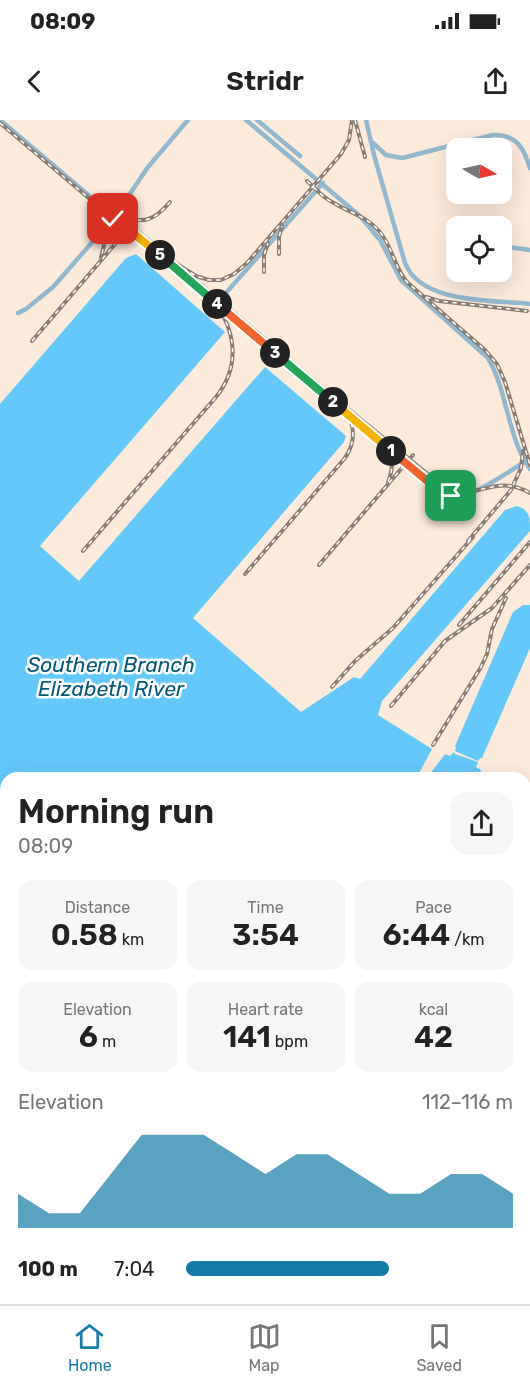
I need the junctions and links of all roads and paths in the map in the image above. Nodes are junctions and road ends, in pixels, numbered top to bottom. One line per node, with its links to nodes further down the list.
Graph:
1 (0, 120): 10 (street)
2 (188, 120): 10 (street)
3 (246, 120): 9 (street)
4 (257, 120): 7 (street)
5 (366, 120): 6 (street)
6 (371, 138): 8 (street); 14 (street)
7 (300, 156)
8 (530, 168)
9 (323, 183): 13 (street); 16 (street)
10 (114, 218): 13 (street); 15 (street)
11 (512, 248): 12 (street)
12 (530, 250)
13 (217, 303): 16 (street)
14 (530, 304)
15 (18, 313)
16 (525, 462): 17 (street)
17 (530, 469)

